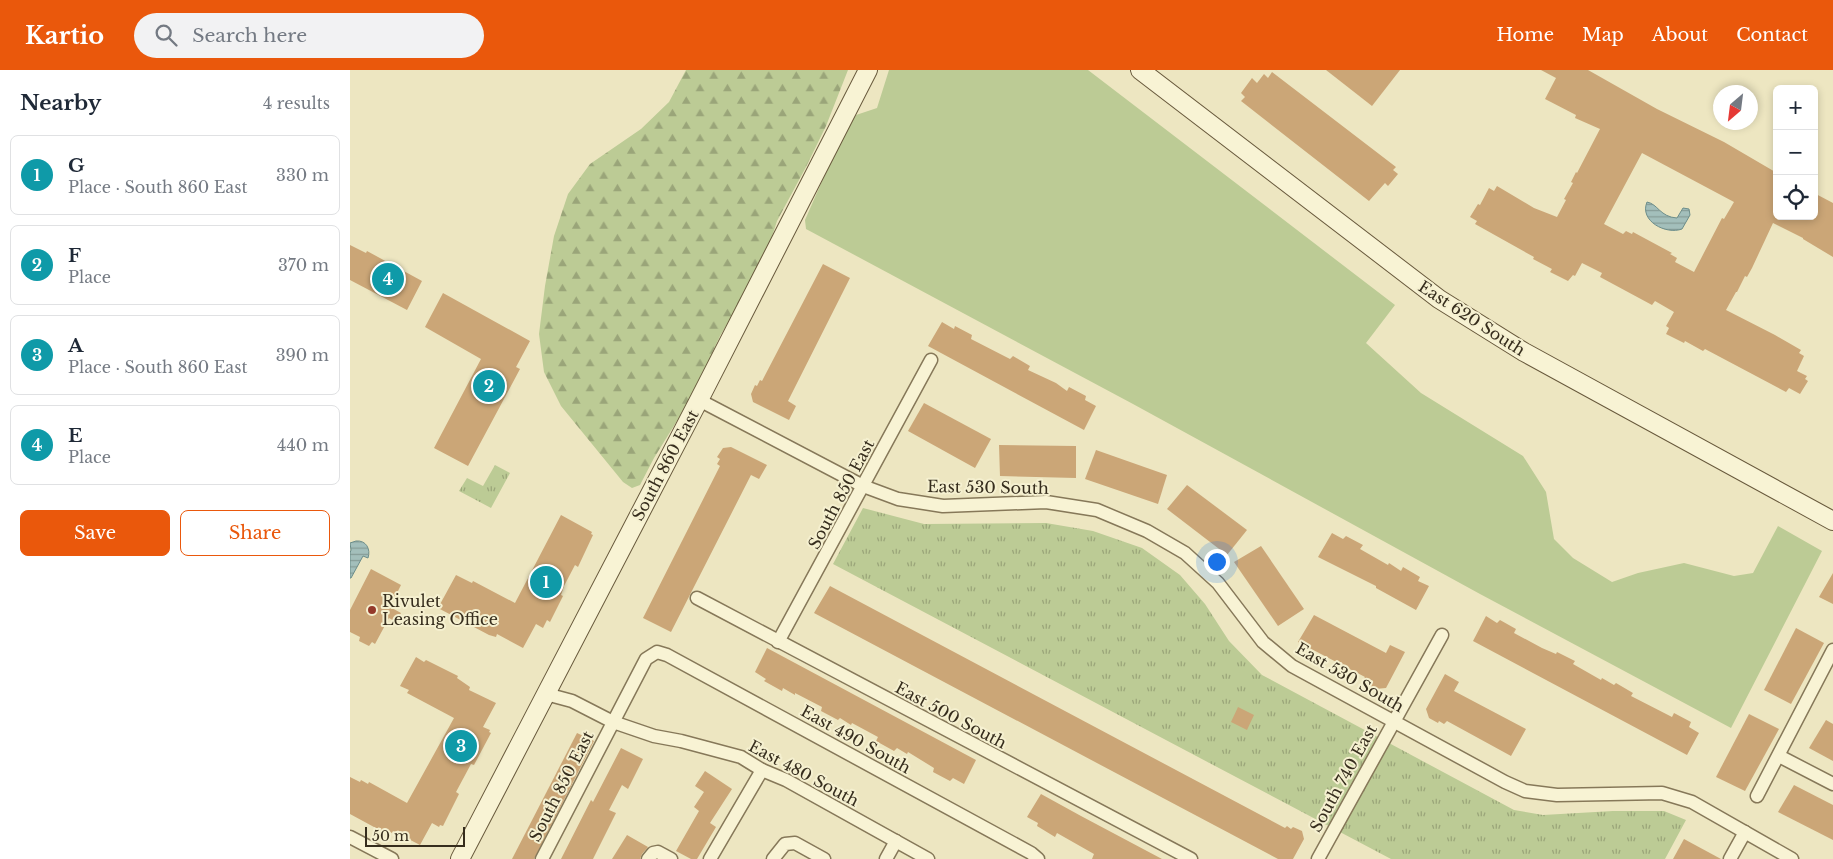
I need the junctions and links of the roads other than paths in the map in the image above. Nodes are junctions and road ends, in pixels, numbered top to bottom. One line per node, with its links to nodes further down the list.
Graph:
1 (868, 70): 4 (street, South 860 East)
2 (1140, 70): 6 (street, East 620 South)
3 (930, 360): 5 (street, South 850 East)
4 (699, 400): 5 (street, East 530 South); 12 (street, South 860 East)
5 (863, 486): 9 (street, South 850 East); 13 (street, East 530 South)
6 (1833, 521)
7 (697, 598): 9 (street, East 500 South)
8 (1442, 635): 13 (street, South 740 East)
9 (778, 642): 33 (street, East 500 South)
10 (1833, 650): 15 (street)
11 (657, 652): 14 (street, South 850 East); 32 (street, East 490 South)
12 (546, 694): 14 (street, East 480 South); 24 (street, South 860 East)
13 (1393, 721): 19 (street, East 530 South); 34 (street, South 740 East)
14 (612, 722): 16 (street, East 480 South); 25 (street, South 850 East)
15 (1779, 756): 17 (street); 18 (street)
16 (762, 770): 21 (street, East 480 South); 27 (street)
17 (1833, 784)
18 (1757, 796)
19 (1745, 832): 35 (street); 36 (street, East 530 South)
20 (350, 837): 23 (street)
21 (896, 841): 30 (street); 31 (street, East 480 South)
22 (650, 856): 26 (street)
23 (392, 859)
24 (460, 859)
25 (542, 859)
26 (671, 859)
27 (710, 859)
28 (773, 859): 29 (street)
29 (824, 859)
30 (886, 859)
31 (928, 859)
32 (1038, 859)
33 (1191, 859)
34 (1318, 859)
35 (1730, 859)
36 (1792, 859)

